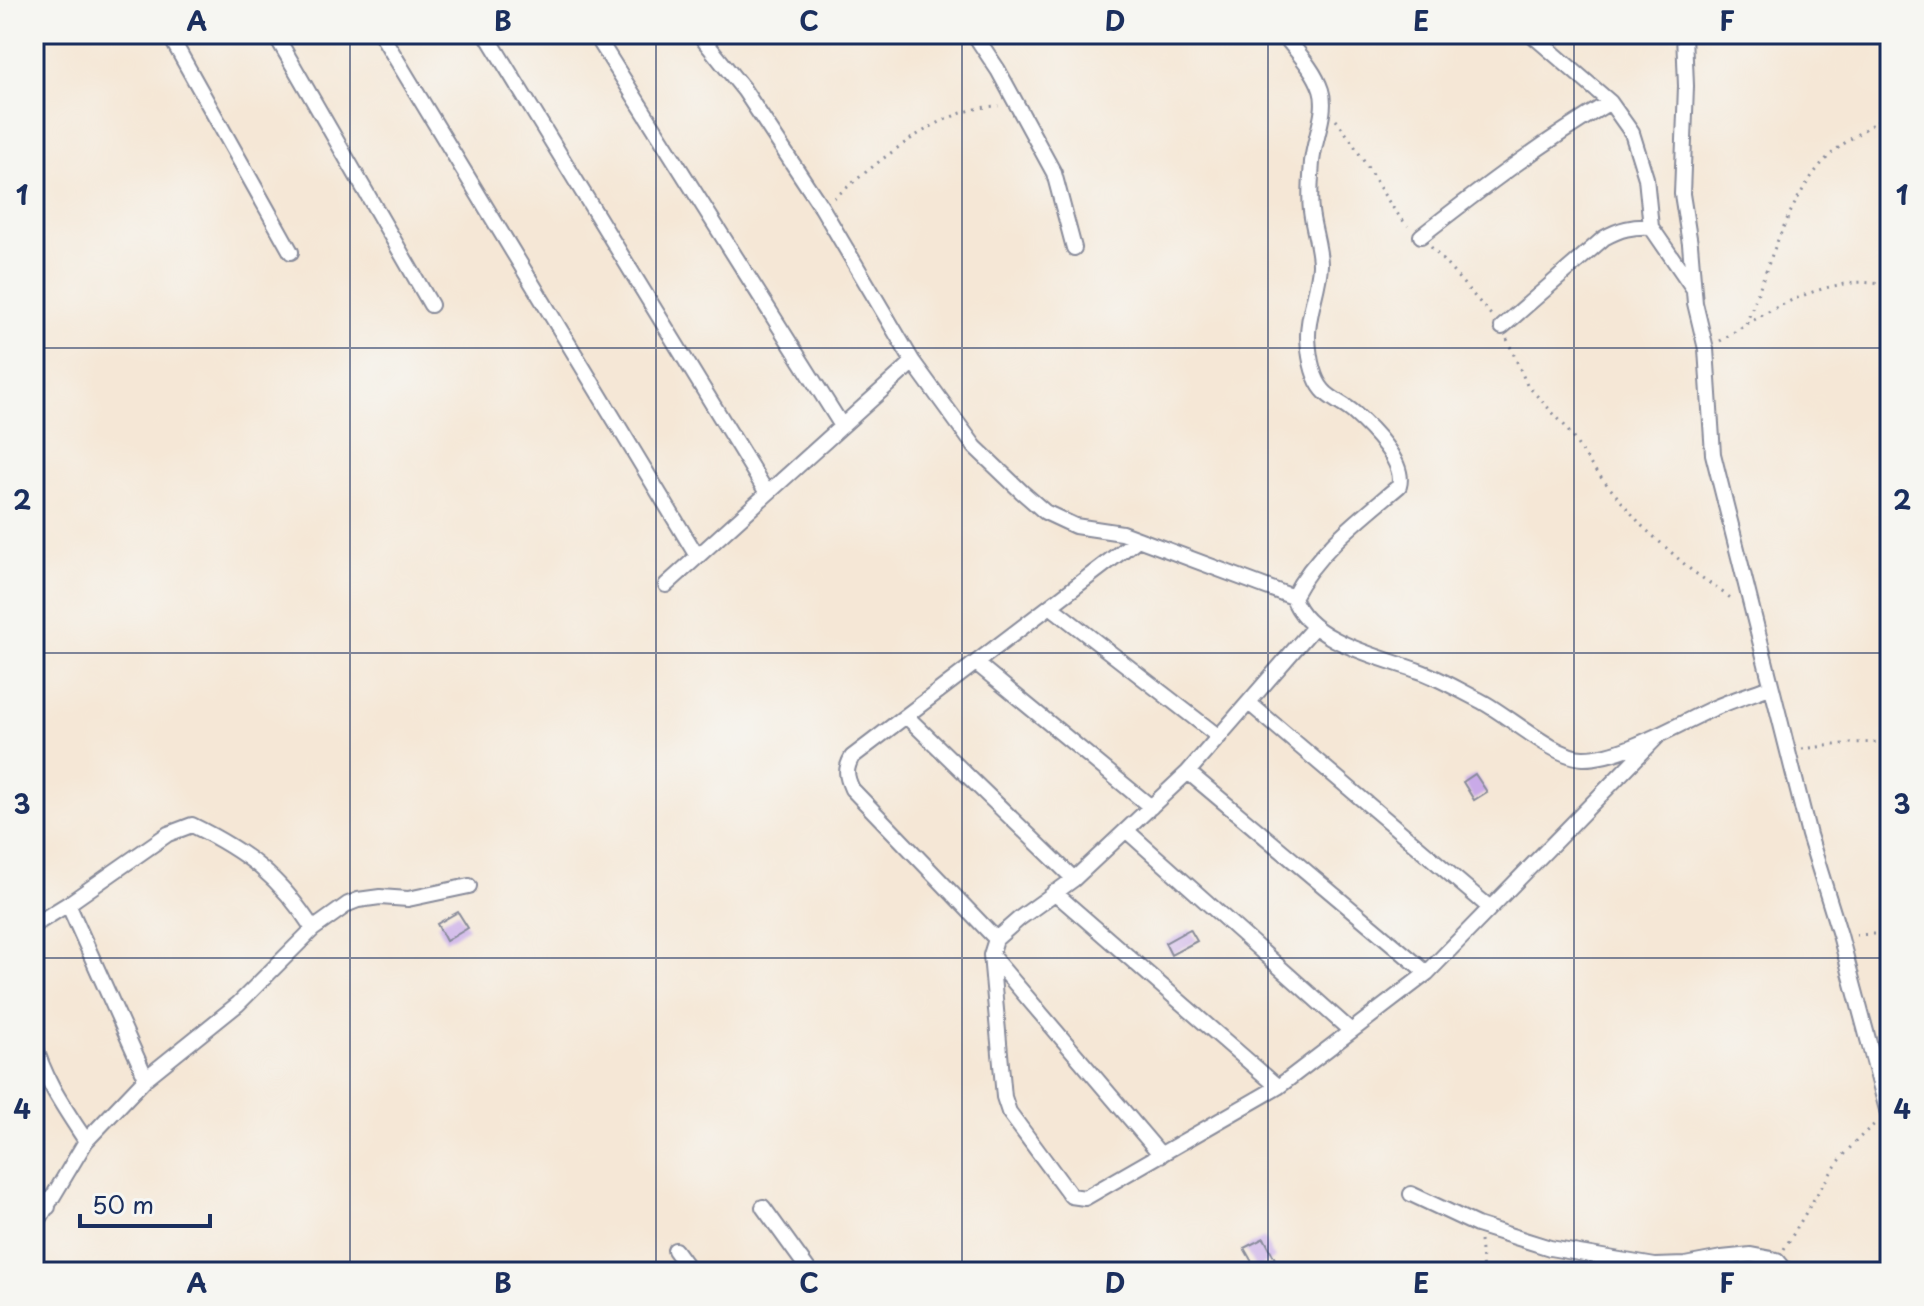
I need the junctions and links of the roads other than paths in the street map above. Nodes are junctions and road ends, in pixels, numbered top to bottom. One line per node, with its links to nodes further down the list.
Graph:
1 (169, 34): 15 (street)
2 (275, 34): 17 (street)
3 (381, 34): 23 (street)
4 (486, 34): 21 (street)
5 (595, 34): 20 (street)
6 (699, 34): 19 (street)
7 (974, 34): 14 (street)
8 (1283, 34): 25 (street)
9 (1531, 34): 11 (street)
10 (1684, 34): 16 (street)
11 (1610, 102): 12 (street); 13 (street)
12 (1651, 227): 16 (street); 18 (street)
13 (1421, 236)
14 (1074, 248)
15 (291, 252)
16 (1693, 288): 29 (street)
17 (431, 305)
18 (1502, 327)
19 (913, 362): 20 (street); 22 (street)
20 (842, 426): 21 (street)
21 (767, 493): 23 (street)
22 (1138, 539): 25 (street); 26 (street)
23 (697, 556): 24 (street)
24 (666, 585)
25 (1293, 597): 27 (street)
26 (1050, 606): 28 (street); 33 (street)
27 (1314, 627): 30 (street); 32 (street)
28 (976, 663): 31 (street); 35 (street)
29 (1770, 687): 32 (street); 51 (street)
30 (1249, 703): 33 (street); 41 (street)
31 (906, 716): 37 (street); 44 (street)
32 (1659, 735): 41 (street)
33 (1219, 737): 34 (street)
34 (1188, 772): 35 (street); 46 (street)
35 (1151, 807): 36 (street)
36 (1127, 831): 37 (street); 47 (street)
37 (1074, 879): 39 (street)
38 (469, 886): 43 (street)
39 (1054, 892): 44 (street); 50 (street)
40 (68, 904): 42 (street); 43 (street); 49 (street)
41 (1490, 908): 46 (street)
42 (34, 925)
43 (313, 929): 49 (street)
44 (996, 939): 45 (street)
45 (991, 955): 53 (street); 53 (street)
46 (1427, 973): 47 (street)
47 (1351, 1031): 50 (street)
48 (34, 1041): 52 (street)
49 (146, 1078): 52 (street)
50 (1278, 1087): 53 (street)
51 (1889, 1117)
52 (86, 1141): 56 (street)
53 (1161, 1155)
54 (34, 1191): 56 (street)
55 (1411, 1194): 60 (street)
56 (48, 1207): 58 (street)
57 (763, 1207): 62 (street)
58 (34, 1228)
59 (675, 1250): 61 (street)
60 (1774, 1266): 63 (street)
61 (691, 1272)
62 (810, 1272)
63 (1787, 1272)

